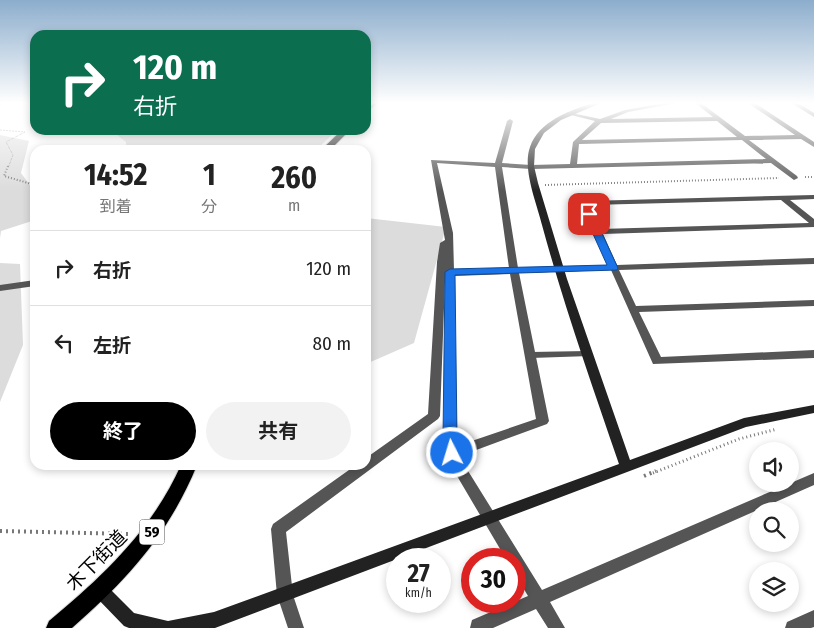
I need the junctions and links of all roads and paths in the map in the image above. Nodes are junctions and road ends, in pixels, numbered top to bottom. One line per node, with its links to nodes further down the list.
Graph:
1 (25, 132): 19 (path)
2 (507, 132): 14 (street)
3 (542, 132): 16 (street)
4 (588, 132): 10 (street)
5 (735, 132): 9 (street)
6 (795, 132): 8 (street)
7 (340, 135): 11 (main road)
8 (802, 137): 9 (street); 12 (street)
9 (744, 139): 10 (street); 13 (street)
10 (576, 142): 15 (street)
11 (330, 145)
12 (814, 145)
13 (772, 161): 15 (street); 18 (street)
14 (498, 164): 16 (street); 25 (street); 29 (street)
15 (574, 166): 16 (street)
16 (531, 167): 20 (street)
17 (814, 177): 18 (path)
18 (794, 178): 20 (path)
19 (30, 184)
20 (536, 185): 28 (street)
21 (814, 196): 22 (street)
22 (782, 197): 23 (street); 24 (street)
23 (814, 224): 24 (street)
24 (597, 232): 27 (street)
25 (450, 240): 30 (street); 41 (street)
26 (814, 260): 27 (street)
27 (613, 268): 28 (street); 34 (street)
28 (558, 270): 29 (street); 35 (street)
29 (514, 271): 30 (street); 37 (street)
30 (450, 272): 40 (street)
31 (30, 284): 32 (street)
32 (0, 288)
33 (814, 302): 34 (street)
34 (633, 309): 36 (street)
35 (586, 354): 37 (lane); 42 (street)
36 (814, 354)
37 (530, 355): 40 (street)
38 (814, 409): 42 (street)
39 (782, 428): 45 (path)
40 (452, 453): 47 (street)
41 (371, 462)
42 (626, 466): 47 (street)
43 (187, 470): 49 (main road, 木下街道 / 59)
44 (359, 470): 53 (street)
45 (644, 476)
46 (814, 479): 54 (street)
47 (489, 519): 50 (street); 53 (street)
48 (0, 531): 49 (path)
49 (143, 544): 52 (main road, 木下街道 / 59)
50 (507, 548)
51 (526, 579): 54 (street)
52 (101, 591): 57 (main road, 木下街道 / 59); 58 (street)
53 (285, 595): 59 (street); 60 (street)
54 (539, 599): 56 (street); 61 (street)
55 (814, 618): 62 (street)
56 (476, 627)
57 (56, 628)
58 (165, 628)
59 (171, 628)
60 (296, 628)
61 (557, 628)
62 (793, 628)

